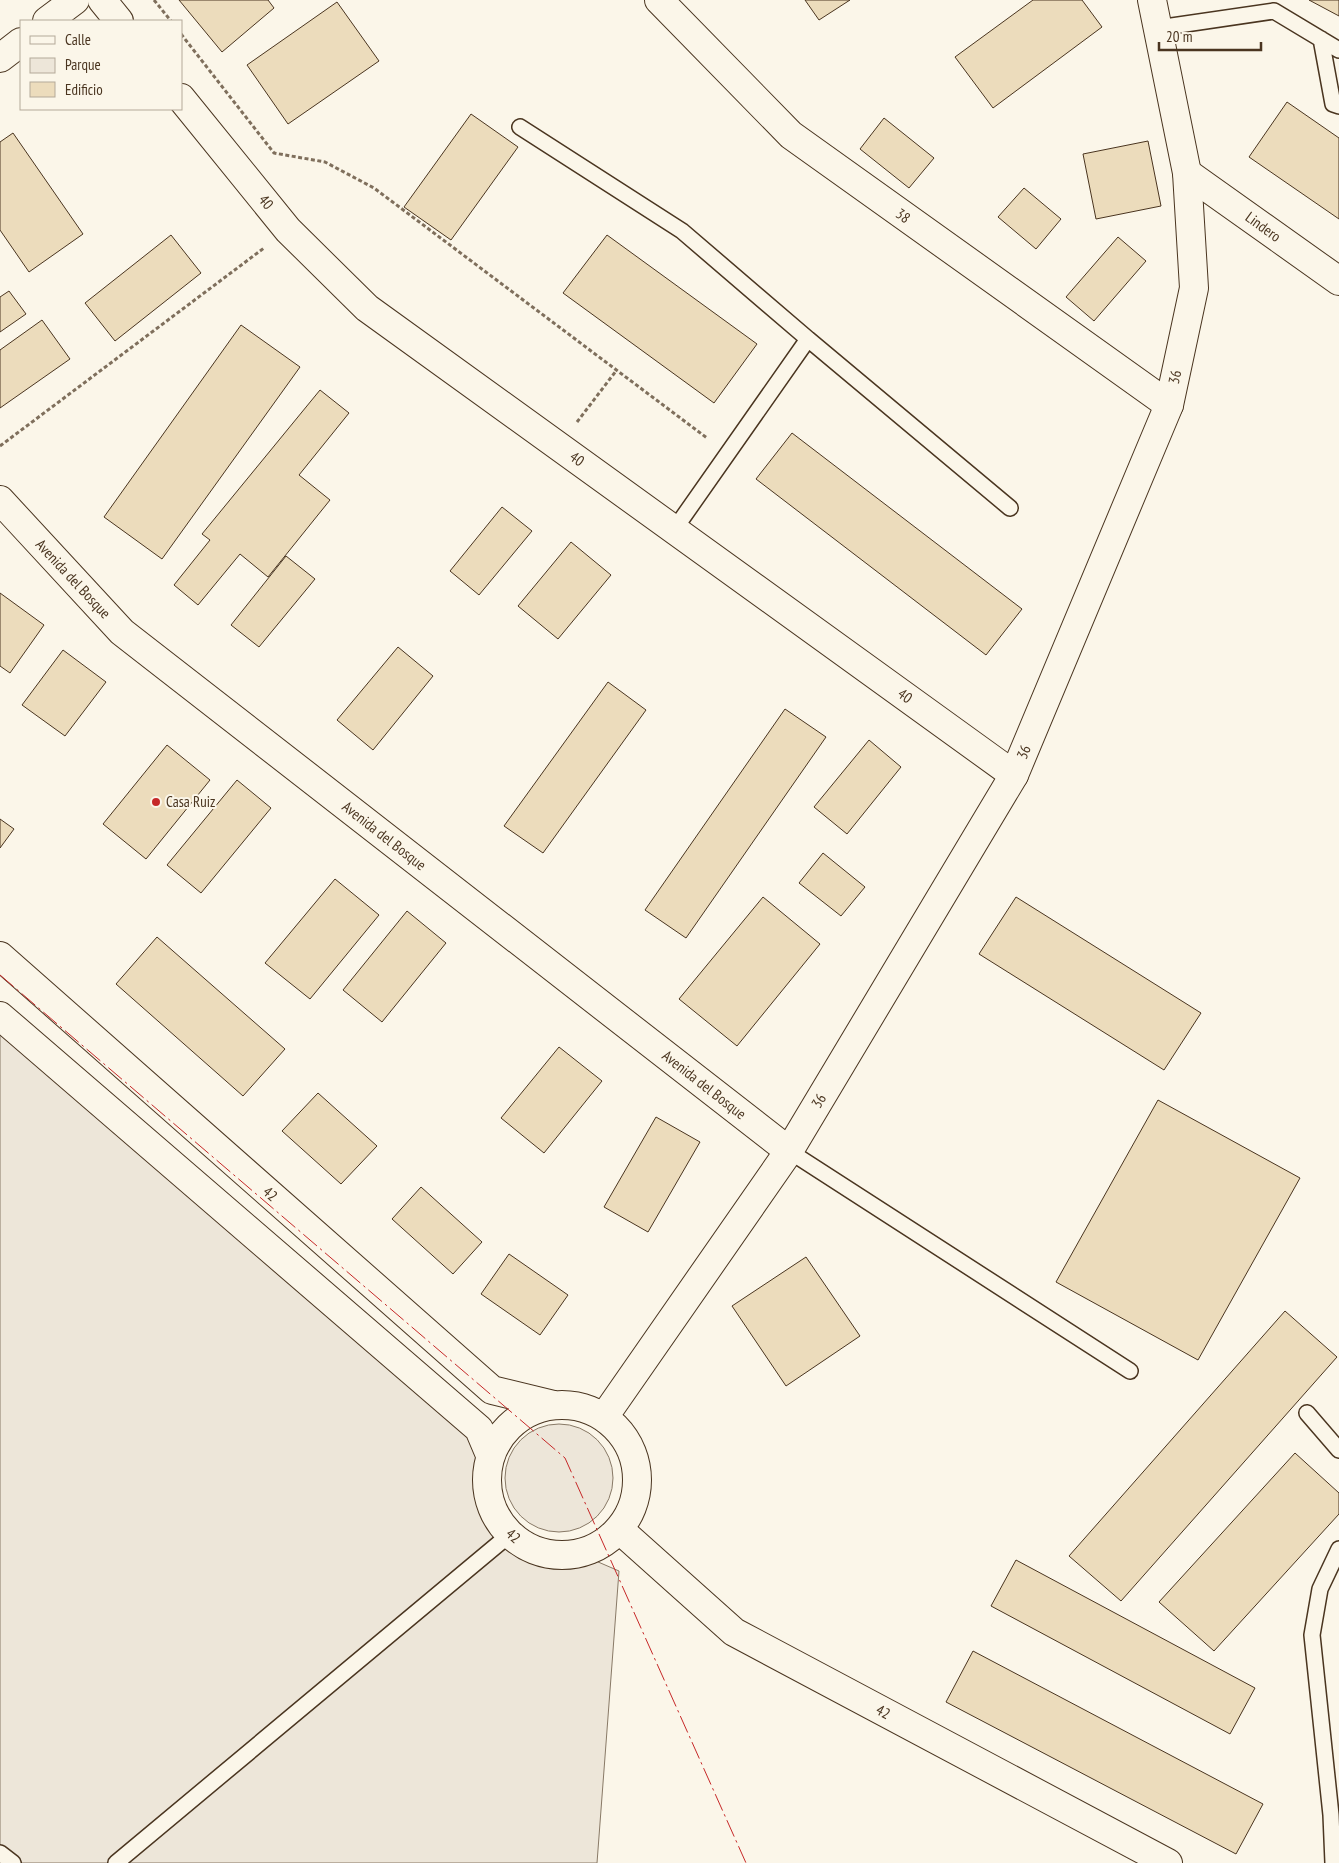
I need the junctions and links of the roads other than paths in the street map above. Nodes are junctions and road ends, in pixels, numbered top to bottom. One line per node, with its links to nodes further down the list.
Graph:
1 (74, 0): 5 (street)
2 (102, 0): 6 (street)
3 (659, 0): 18 (street, 38)
4 (1152, 0): 7 (street, 36)
5 (48, 20)
6 (118, 20)
7 (1158, 28): 8 (lane); 15 (street, 36)
8 (1321, 39): 10 (lane); 13 (lane)
9 (20, 43): 11 (street)
10 (1339, 50)
11 (0, 58)
12 (182, 99): 21 (street, 40)
13 (1339, 106)
14 (520, 127): 17 (lane)
15 (1187, 173): 16 (street, Lindero); 18 (street, 36)
16 (1339, 281)
17 (808, 339): 20 (lane); 21 (lane)
18 (1170, 405): 22 (street, 36)
19 (0, 500): 25 (street, Avenida del Bosque)
20 (1010, 508)
21 (674, 530): 22 (street, 40)
22 (1014, 775): 25 (street, 36)
23 (0, 956): 27 (street, 42)
24 (0, 1016): 31 (street)
25 (789, 1151): 26 (lane); 29 (street, 36)
26 (1130, 1371)
27 (554, 1405): 29 (street, 42); 31 (street, 42)
28 (1308, 1413): 30 (lane)
29 (604, 1417): 32 (street, 42)
30 (1339, 1450)
31 (490, 1455): 33 (street, 42)
32 (620, 1530): 33 (street, 42); 38 (street, 42)
33 (509, 1535): 37 (lane)
34 (1339, 1548): 39 (lane)
35 (0, 1853): 36 (lane)
36 (13, 1863)
37 (116, 1863)
38 (1168, 1863)
39 (1333, 1863)

